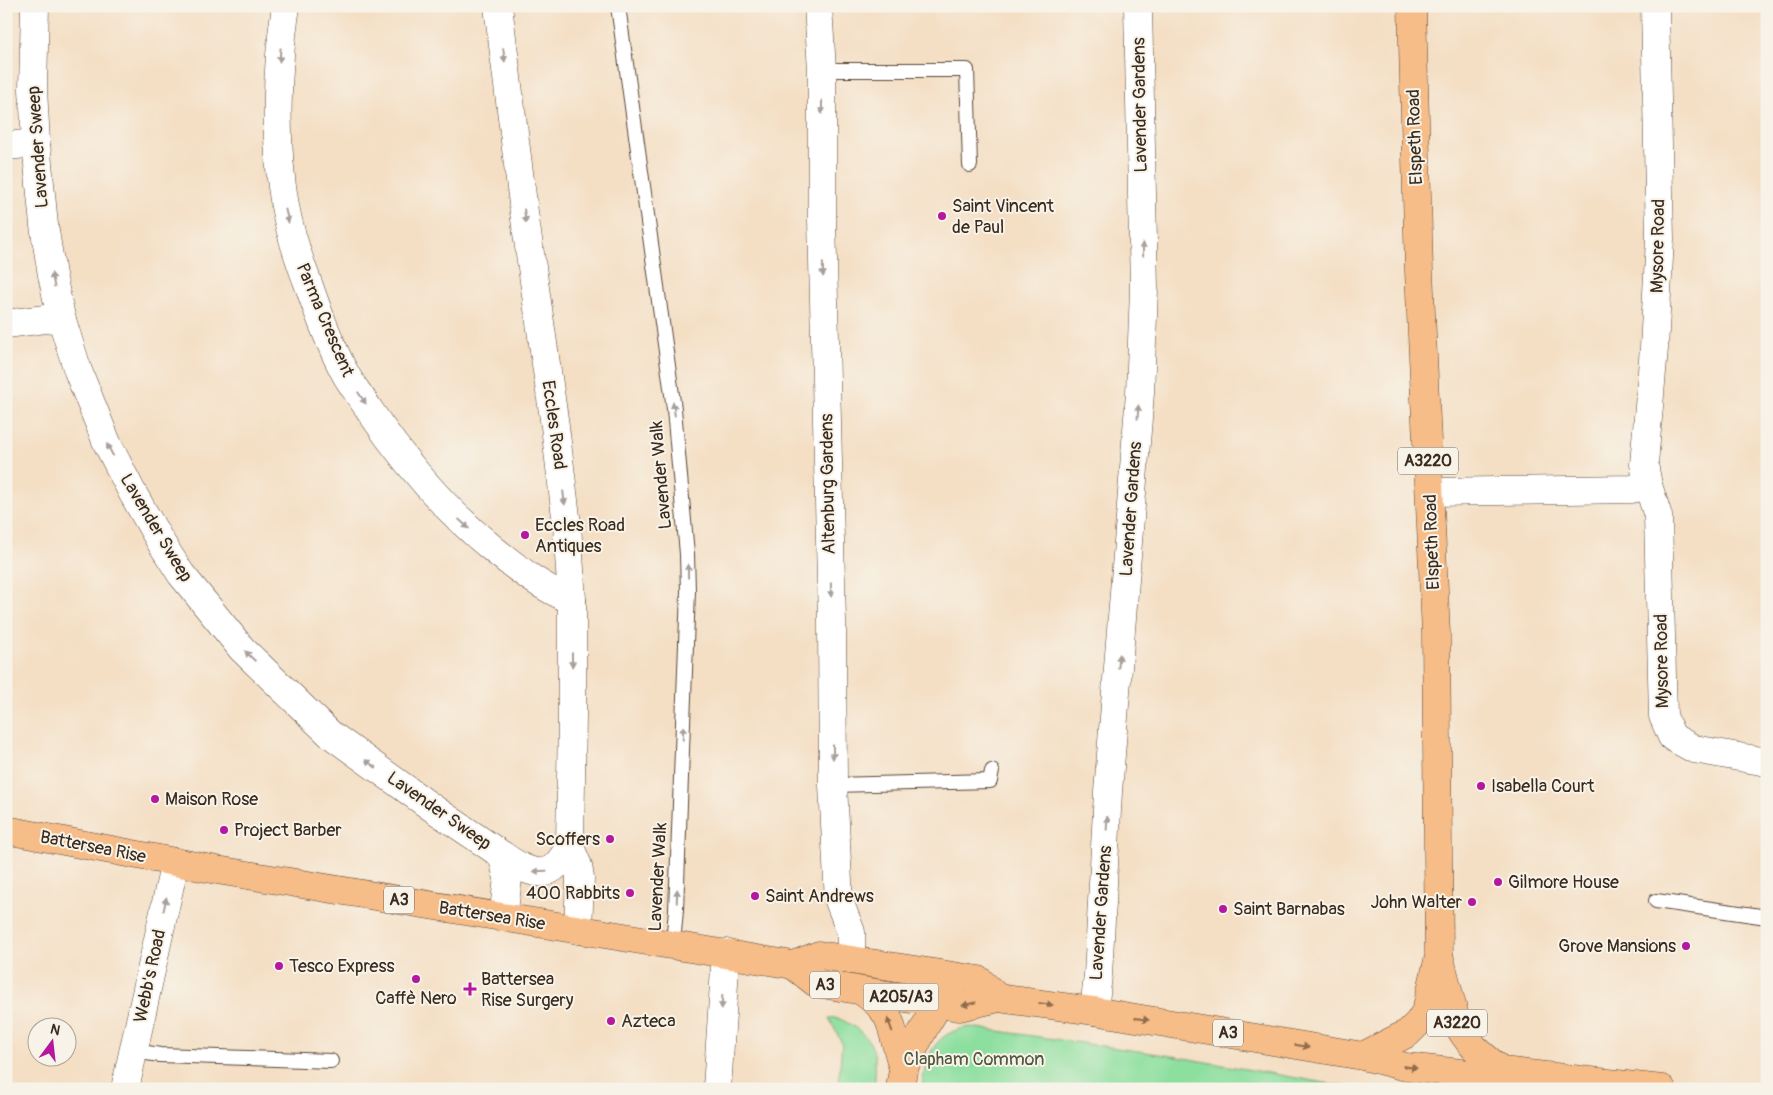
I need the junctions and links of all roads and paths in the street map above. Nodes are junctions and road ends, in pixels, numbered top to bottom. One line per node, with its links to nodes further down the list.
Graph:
1 (35, 6): 10 (street, Lavender Sweep)
2 (286, 6): 17 (street, Parma Crescent, one-way to 17)
3 (498, 6): 17 (street, Eccles Road, one-way to 17)
4 (618, 6): 29 (lane, Lavender Walk, one-way to 4)
5 (818, 6): 9 (street, Altenburg Gardens)
6 (1138, 6): 38 (street, Lavender Gardens, one-way to 6)
7 (1412, 6): 16 (highway, Elspeth Road / A3220)
8 (1655, 6): 15 (street, Mysore Road)
9 (822, 70): 12 (lane); 20 (street, Altenburg Gardens, one-way to 20)
10 (36, 143): 11 (street); 13 (street, Lavender Sweep, one-way to 10)
11 (6, 146)
12 (970, 164)
13 (61, 317): 14 (street); 23 (street, Lavender Sweep, one-way to 13)
14 (6, 324)
15 (1648, 485): 16 (street); 18 (street, Mysore Road)
16 (1430, 492): 31 (highway, Elspeth Road / A3220)
17 (572, 600): 22 (street, Eccles Road, one-way to 22)
18 (1767, 762)
19 (992, 771): 20 (lane)
20 (833, 785): 32 (street, Altenburg Gardens)
21 (7, 834): 24 (highway, Battersea Rise / A3)
22 (570, 847): 23 (street, one-way to 23); 28 (street, Eccles Road)
23 (502, 855): 27 (street, Lavender Sweep)
24 (175, 862): 27 (highway, Battersea Rise / A3); 39 (street, Webb's Road, one-way to 24)
25 (1656, 900): 26 (lane)
26 (1767, 917)
27 (503, 918): 28 (highway, Battersea Rise / A3)
28 (578, 930): 29 (highway, Battersea Rise / A3)
29 (673, 944): 30 (highway, Battersea Rise / A3)
30 (726, 954): 33 (highway, Battersea Rise / A3); 45 (street, one-way to 45)
31 (1440, 958): 40 (highway, Elspeth Road / A3220); 42 (highway, Elspeth Road / A3220)
32 (851, 960): 33 (highway, A3); 34 (highway, A3)
33 (793, 965): 35 (highway, A3)
34 (970, 979): 36 (highway, A3); 37 (highway, A3)
35 (862, 990): 37 (highway, A205/A3); 43 (highway, A3, one-way to 35)
36 (998, 998): 37 (highway, A205/A3, one-way to 37); 38 (highway, A3, one-way to 38)
37 (939, 1003): 43 (highway, A3)
38 (1094, 1011): 40 (highway, A3, one-way to 40)
39 (134, 1051): 41 (lane); 44 (street, Webb's Road)
40 (1363, 1056): 42 (highway, A3, one-way to 42)
41 (331, 1061)
42 (1502, 1071): 46 (highway, A3)
43 (902, 1079)
44 (125, 1089)
45 (716, 1089)
46 (1662, 1089)

